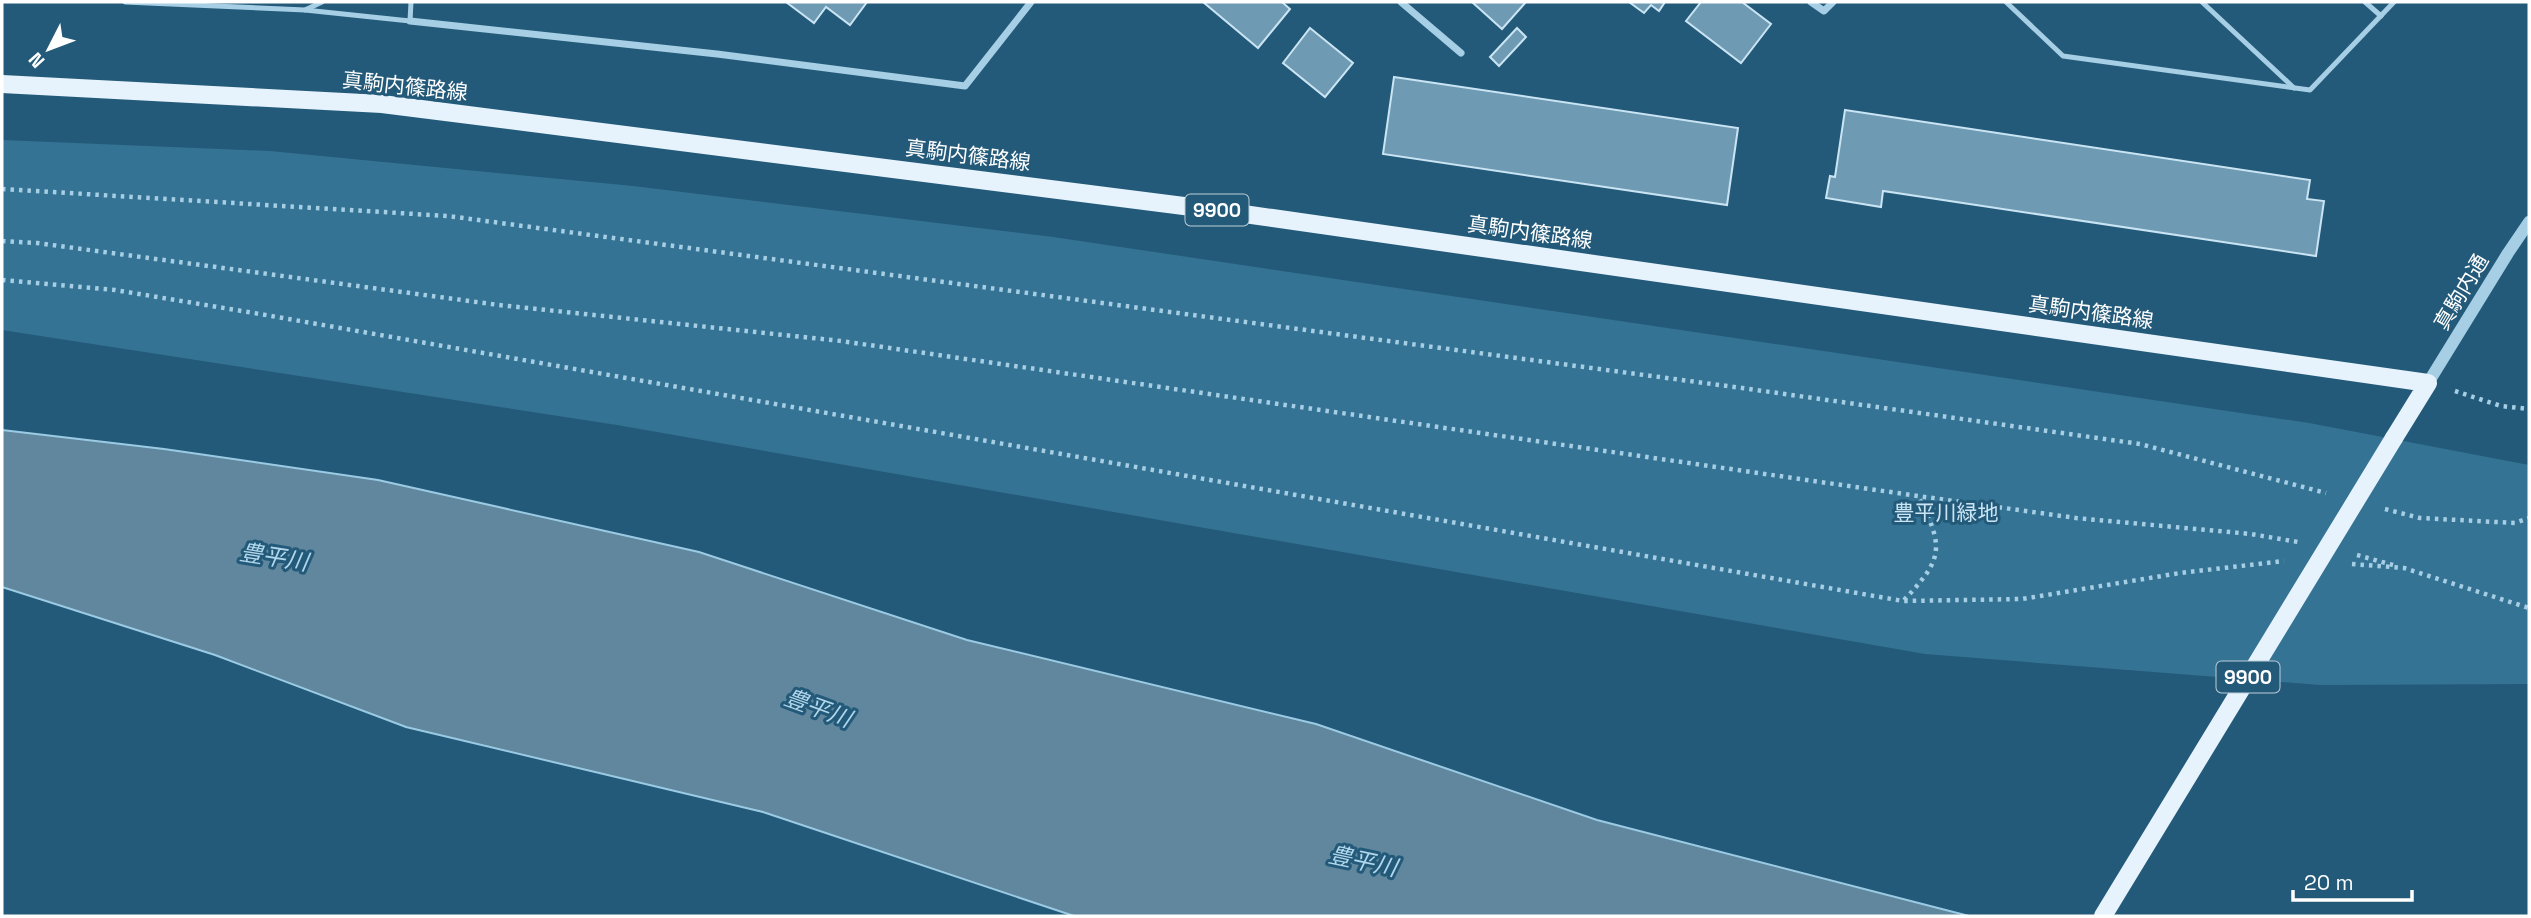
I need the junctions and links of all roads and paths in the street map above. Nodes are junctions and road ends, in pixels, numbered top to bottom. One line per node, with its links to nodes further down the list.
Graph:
1 (125, 2): 12 (lane)
2 (321, 2): 12 (lane)
3 (411, 2): 14 (lane)
4 (1031, 2): 14 (street)
5 (1401, 2): 15 (street)
6 (1811, 2): 7 (street)
7 (1833, 2)
8 (2006, 2): 17 (lane)
9 (2202, 2): 17 (lane)
10 (2365, 2): 13 (lane)
11 (2394, 2): 13 (lane)
12 (305, 10): 14 (lane)
13 (2381, 16): 17 (lane)
14 (410, 21)
15 (1461, 53)
16 (2, 84): 22 (main road, 真駒内篠路線 / 9900)
17 (2295, 88)
18 (2, 189): 24 (path)
19 (2529, 222): 22 (street, 真駒内通)
20 (2, 241): 25 (path)
21 (2, 280): 33 (path)
22 (2428, 383): 23 (path); 35 (main road, 9900, bridge)
23 (2529, 409)
24 (2327, 493)
25 (1918, 496): 28 (path); 33 (path)
26 (2380, 507): 27 (path)
27 (2529, 518)
28 (2309, 544)
29 (2344, 552): 32 (path)
30 (2288, 560): 33 (path)
31 (2340, 564): 32 (path)
32 (2404, 568): 34 (path)
33 (1903, 601)
34 (2529, 608)
35 (2103, 916)

